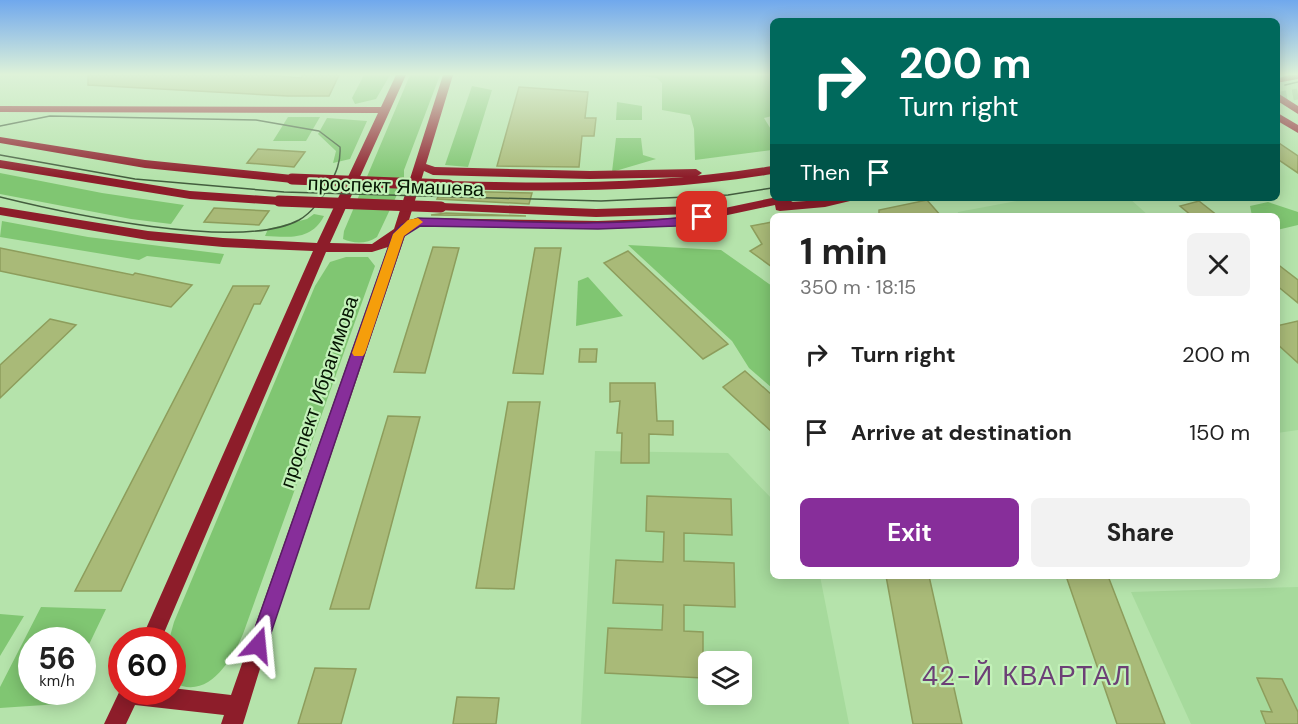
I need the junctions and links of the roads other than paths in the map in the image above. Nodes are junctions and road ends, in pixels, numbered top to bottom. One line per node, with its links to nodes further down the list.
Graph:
1 (437, 109): 8 (main road, проспект Ибрагимова)
2 (0, 110): 3 (main road)
3 (386, 110): 16 (main road)
4 (1280, 118): 5 (main road)
5 (1298, 130)
6 (0, 140): 10 (main road, проспект Ямашева, bridge)
7 (0, 164): 13 (main road, проспект Ямашева, bridge)
8 (419, 165): 10 (main road); 15 (main road, проспект Ибрагимова)
9 (770, 170): 10 (main road, проспект Ямашева)
10 (734, 178)
11 (776, 201): 13 (main road, проспект Ямашева)
12 (828, 201): 13 (main road)
13 (750, 206): 15 (main road)
14 (0, 211): 16 (main road)
15 (399, 234): 16 (main road); 20 (main road, проспект Ибрагимова)
16 (322, 247): 17 (main road)
17 (157, 627)
18 (124, 705): 21 (main road)
19 (186, 705): 20 (main road)
20 (236, 715)
21 (115, 724)

